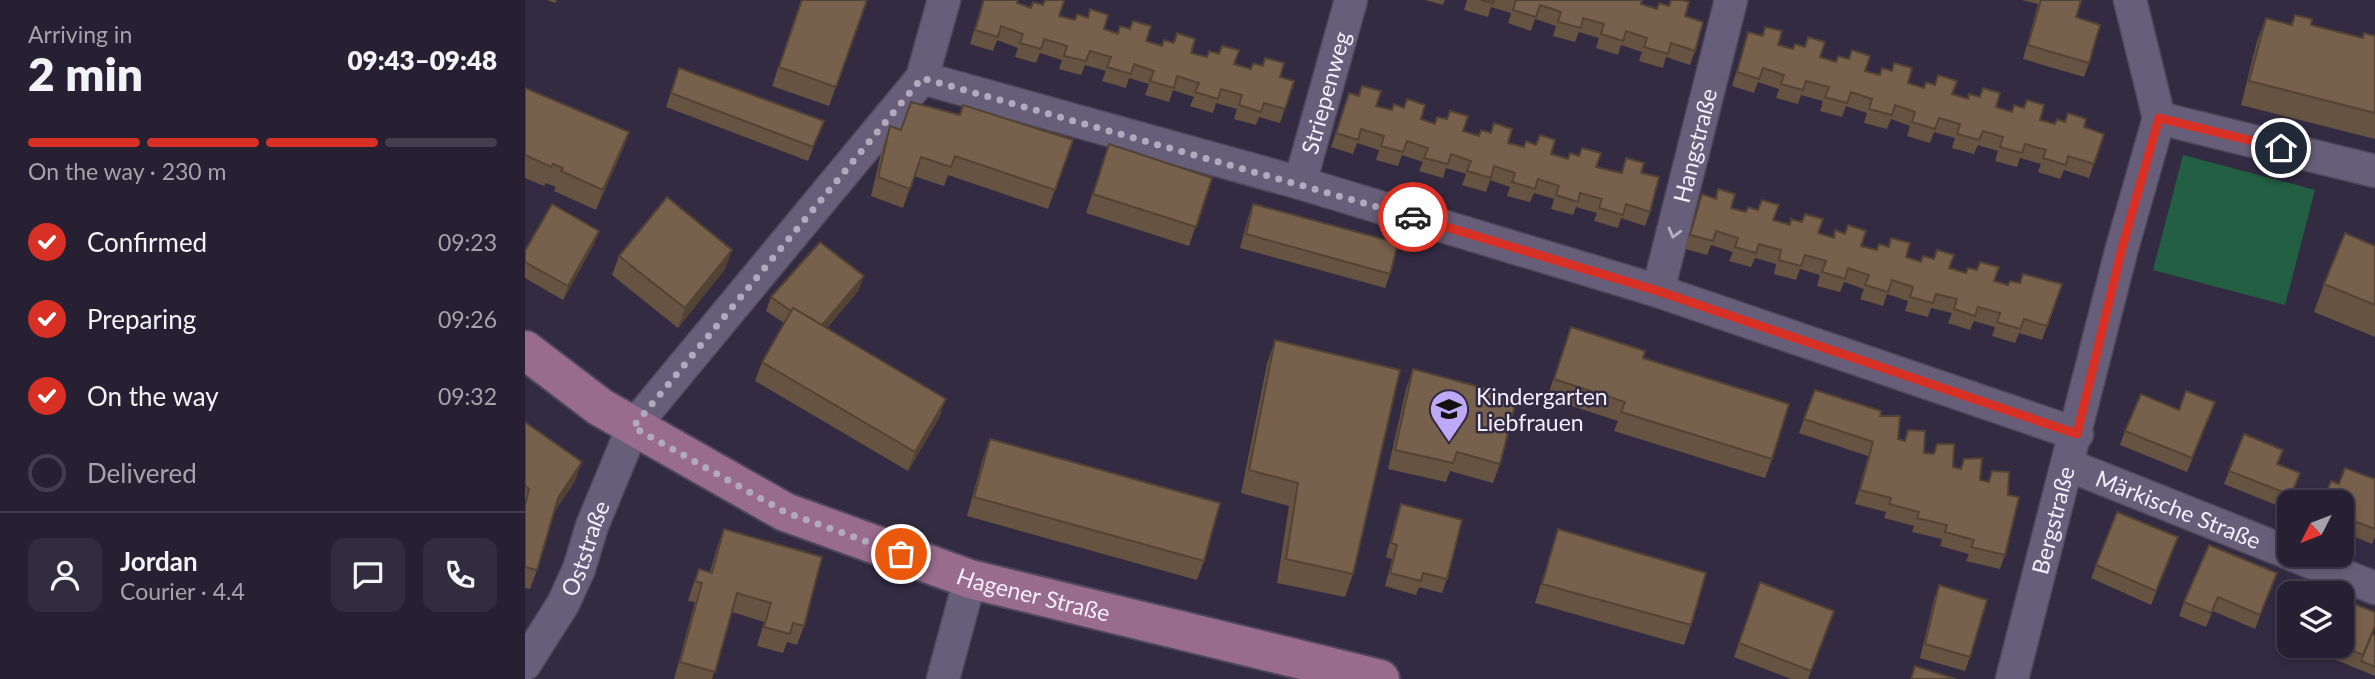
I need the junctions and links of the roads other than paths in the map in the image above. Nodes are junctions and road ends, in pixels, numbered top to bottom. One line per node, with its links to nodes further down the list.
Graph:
1 (944, 0): 5 (street)
2 (1351, 0): 8 (street, Striepenweg)
3 (1731, 0): 9 (street, Hangstraße, one-way to 9)
4 (2130, 0): 6 (street)
5 (922, 78): 8 (street); 11 (street, Oststraße)
6 (2159, 118): 7 (street); 12 (street, Bergstraße)
7 (2375, 171)
8 (1300, 183): 9 (street)
9 (1658, 291): 12 (street)
10 (525, 350): 11 (main road, Hagener Straße)
11 (633, 427): 16 (main road, Hagener Straße); 18 (street, Oststraße)
12 (2077, 434): 13 (street, Bergstraße)
13 (2068, 465): 14 (street, Märkische Straße); 21 (street, Bergstraße)
14 (2277, 548)
15 (2323, 567): 17 (street, Märkische Straße)
16 (970, 579): 19 (street); 20 (main road, Hagener Straße)
17 (2375, 588)
18 (525, 664)
19 (943, 679)
20 (1380, 679)
21 (2012, 679)

